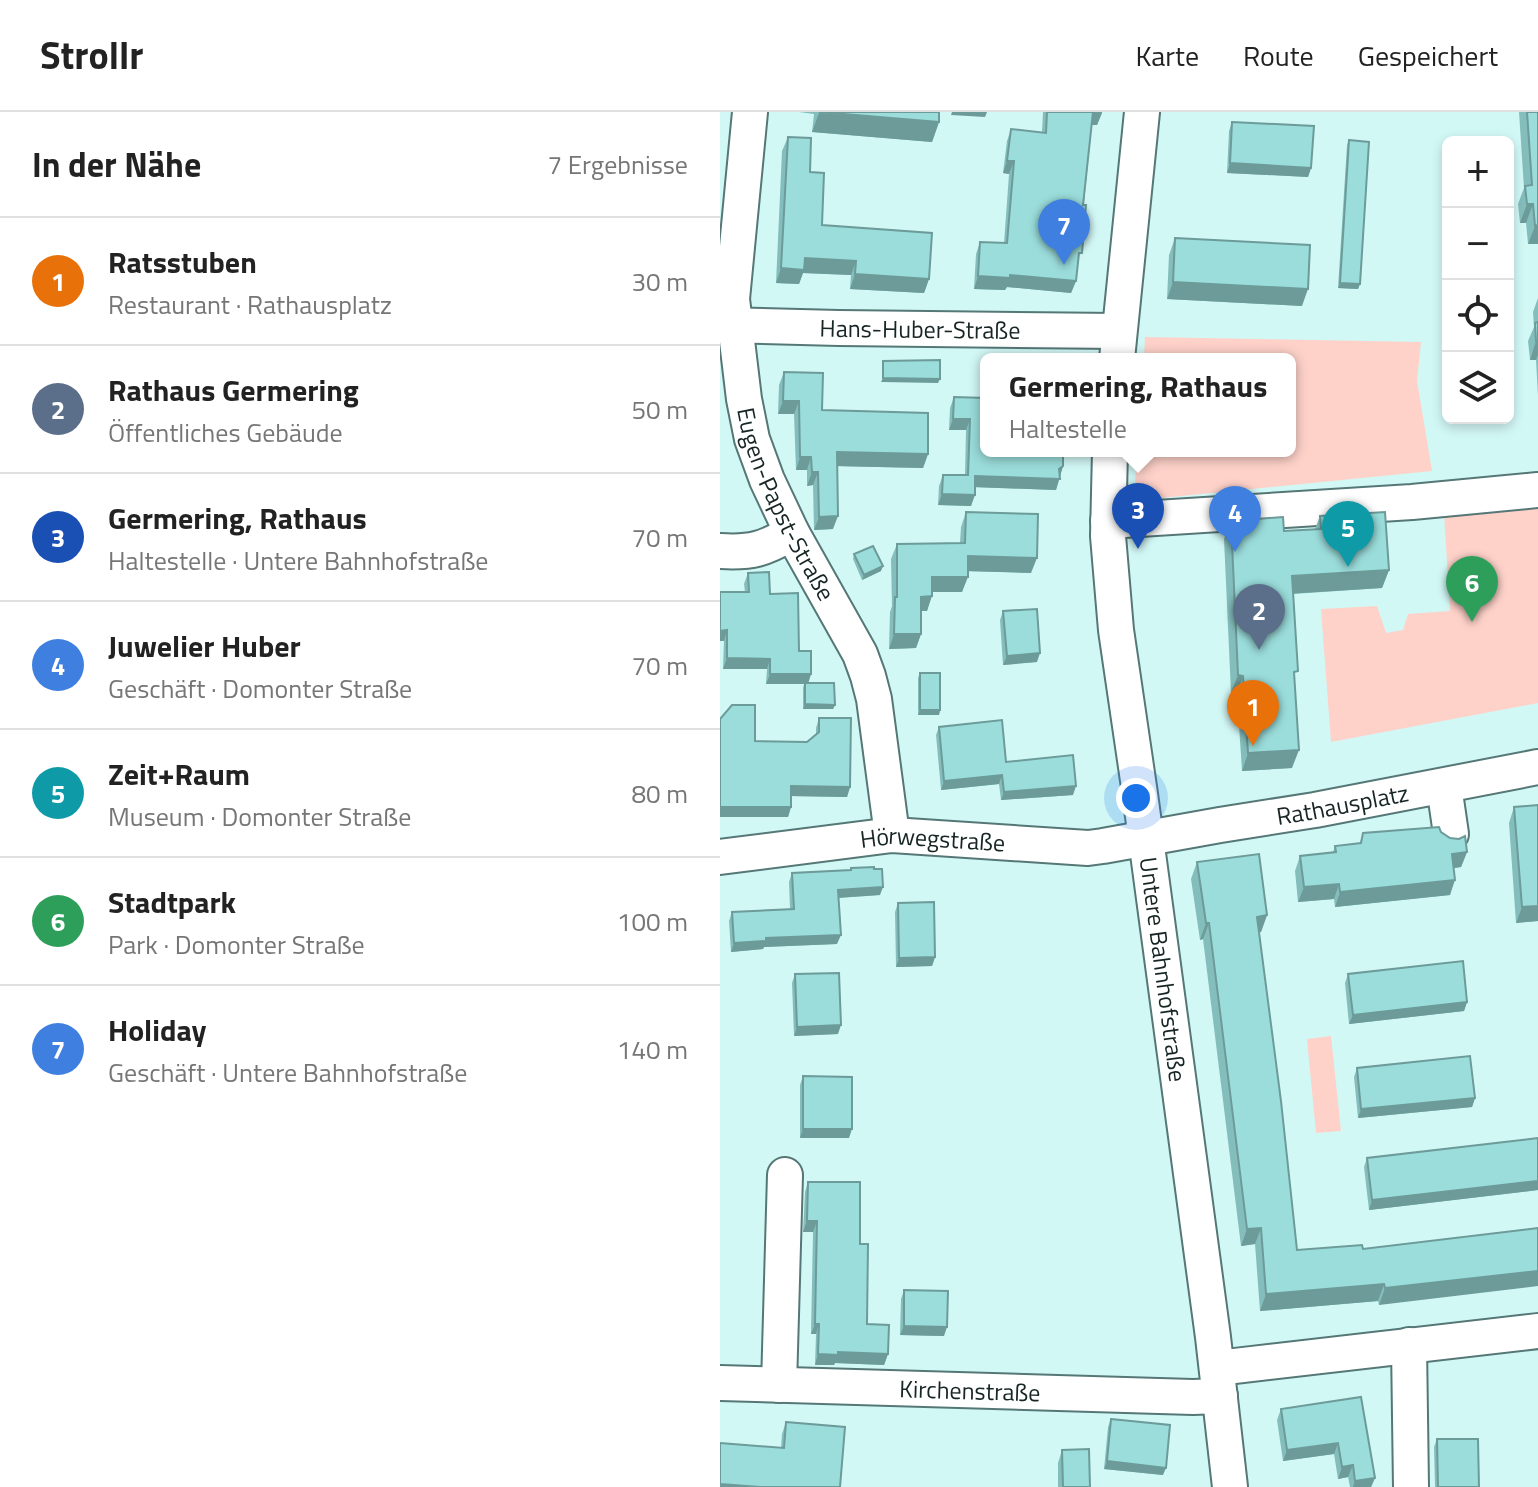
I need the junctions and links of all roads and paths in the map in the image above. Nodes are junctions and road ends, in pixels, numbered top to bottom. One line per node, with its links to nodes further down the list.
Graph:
1 (750, 112): 3 (street, Eugen-Papst-Straße)
2 (1142, 112): 4 (street)
3 (728, 326): 4 (street, Hans-Huber-Straße); 8 (street, Eugen-Papst-Straße)
4 (1118, 345)
5 (1110, 457): 7 (street, Untere Bahnhofstraße)
6 (1538, 490): 7 (street)
7 (1108, 521): 14 (street, Untere Bahnhofstraße)
8 (792, 533): 9 (street); 13 (street, Eugen-Papst-Straße)
9 (720, 551)
10 (1538, 767): 11 (street, Rathausplatz)
11 (1444, 786): 12 (street); 14 (street, Rathausplatz)
12 (1451, 834)
13 (892, 835): 14 (street, Hörwegstraße); 15 (street, Hörwegstraße)
14 (1146, 840): 19 (street, Untere Bahnhofstraße)
15 (720, 857)
16 (785, 1175): 21 (street)
17 (1538, 1331): 18 (street, Kirchenstraße)
18 (1409, 1345): 19 (street, Kirchenstraße); 23 (street)
19 (1219, 1382): 21 (street, Kirchenstraße); 22 (street, Untere Bahnhofstraße)
20 (720, 1383): 21 (street, Kirchenstraße)
21 (779, 1385)
22 (1230, 1487)
23 (1411, 1487)

